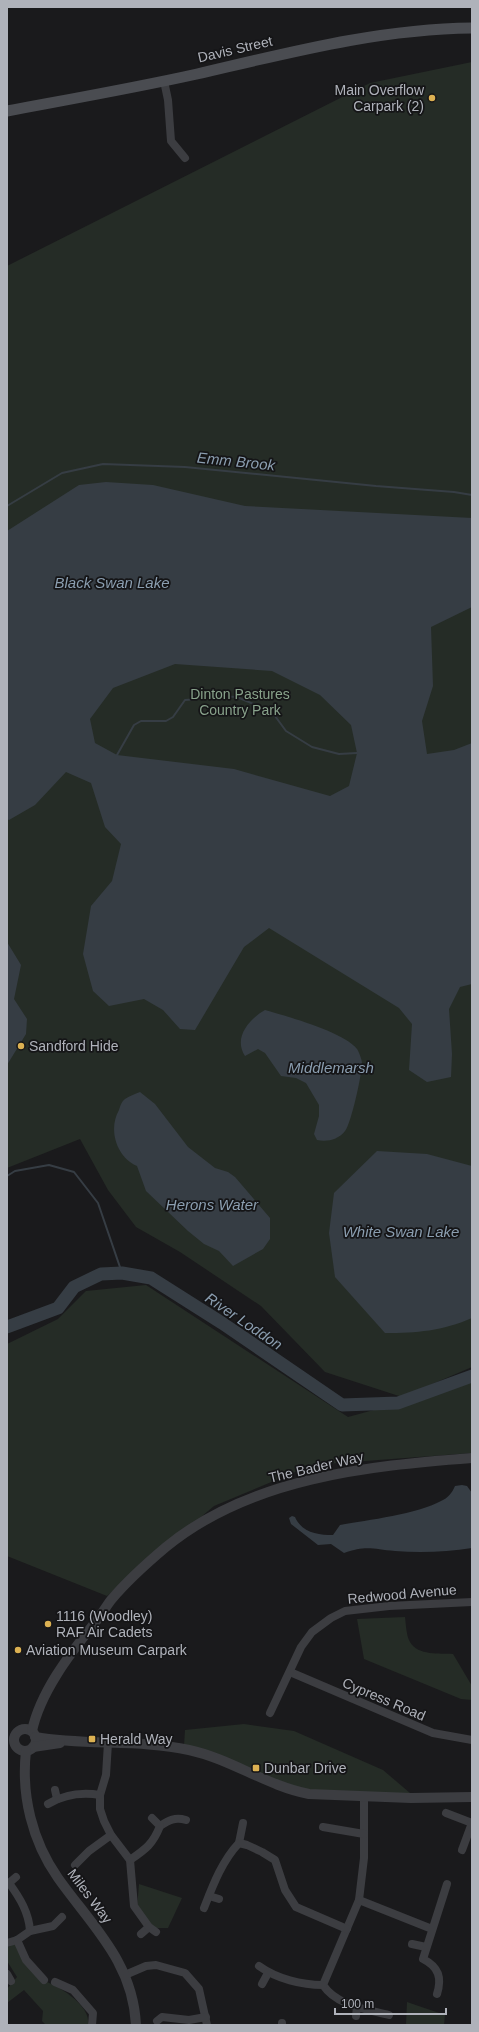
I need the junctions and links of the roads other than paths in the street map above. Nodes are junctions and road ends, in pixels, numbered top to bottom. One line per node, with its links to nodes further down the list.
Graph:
1 (472, 28): 2 (main road, Davis Street)
2 (164, 81): 3 (main road, Davis Street); 4 (street)
3 (7, 110)
4 (185, 158)
5 (472, 1458): 10 (street, The Bader Way)
6 (472, 1602): 7 (street, Redwood Avenue)
7 (290, 1672): 8 (street, Redwood Avenue); 11 (street, Cypress Road)
8 (270, 1713)
9 (7, 1730): 10 (street)
10 (27, 1732): 12 (street); 14 (street); 14 (street)
11 (472, 1740)
12 (67, 1742): 13 (street); 14 (street)
13 (108, 1743): 16 (street); 17 (street)
14 (19, 1745): 54 (street, Miles Way)
15 (55, 1790): 19 (street)
16 (100, 1795): 19 (street); 29 (street)
17 (364, 1796): 18 (street); 28 (street)
18 (472, 1797)
19 (57, 1799): 20 (street)
20 (48, 1804)
21 (446, 1813): 25 (street)
22 (152, 1818): 26 (street)
23 (186, 1820): 26 (street)
24 (243, 1823): 30 (street)
25 (472, 1823): 31 (street)
26 (160, 1826): 32 (street)
27 (323, 1828): 28 (street)
28 (364, 1834): 39 (street)
29 (111, 1835): 32 (street); 33 (street)
30 (238, 1843): 37 (street); 43 (street)
31 (462, 1850)
32 (130, 1860): 42 (street)
33 (75, 1866)
34 (16, 1877): 35 (street)
35 (8, 1883): 45 (street)
36 (447, 1884): 44 (street)
37 (209, 1896): 38 (street); 40 (street)
38 (219, 1899)
39 (359, 1900): 43 (street); 44 (street)
40 (204, 1908)
41 (62, 1917): 45 (street)
42 (149, 1927): 46 (street); 47 (street)
43 (347, 1929): 58 (street)
44 (432, 1929): 51 (street)
45 (30, 1932): 48 (street)
46 (156, 1932)
47 (141, 1934)
48 (17, 1940): 49 (street); 55 (street)
49 (7, 1943)
50 (412, 1944): 51 (street)
51 (426, 1947): 59 (street)
52 (259, 1966): 53 (street)
53 (268, 1973): 57 (street); 58 (street)
54 (125, 1975): 64 (street); 66 (street, Miles Way)
55 (44, 1980)
56 (55, 1982): 65 (street)
57 (262, 1984)
58 (323, 1985): 60 (street)
59 (437, 1994)
60 (357, 2007): 61 (street); 62 (street)
61 (389, 2015)
62 (356, 2016)
63 (160, 2017): 64 (street)
64 (206, 2021)
65 (92, 2025)
66 (136, 2025)

